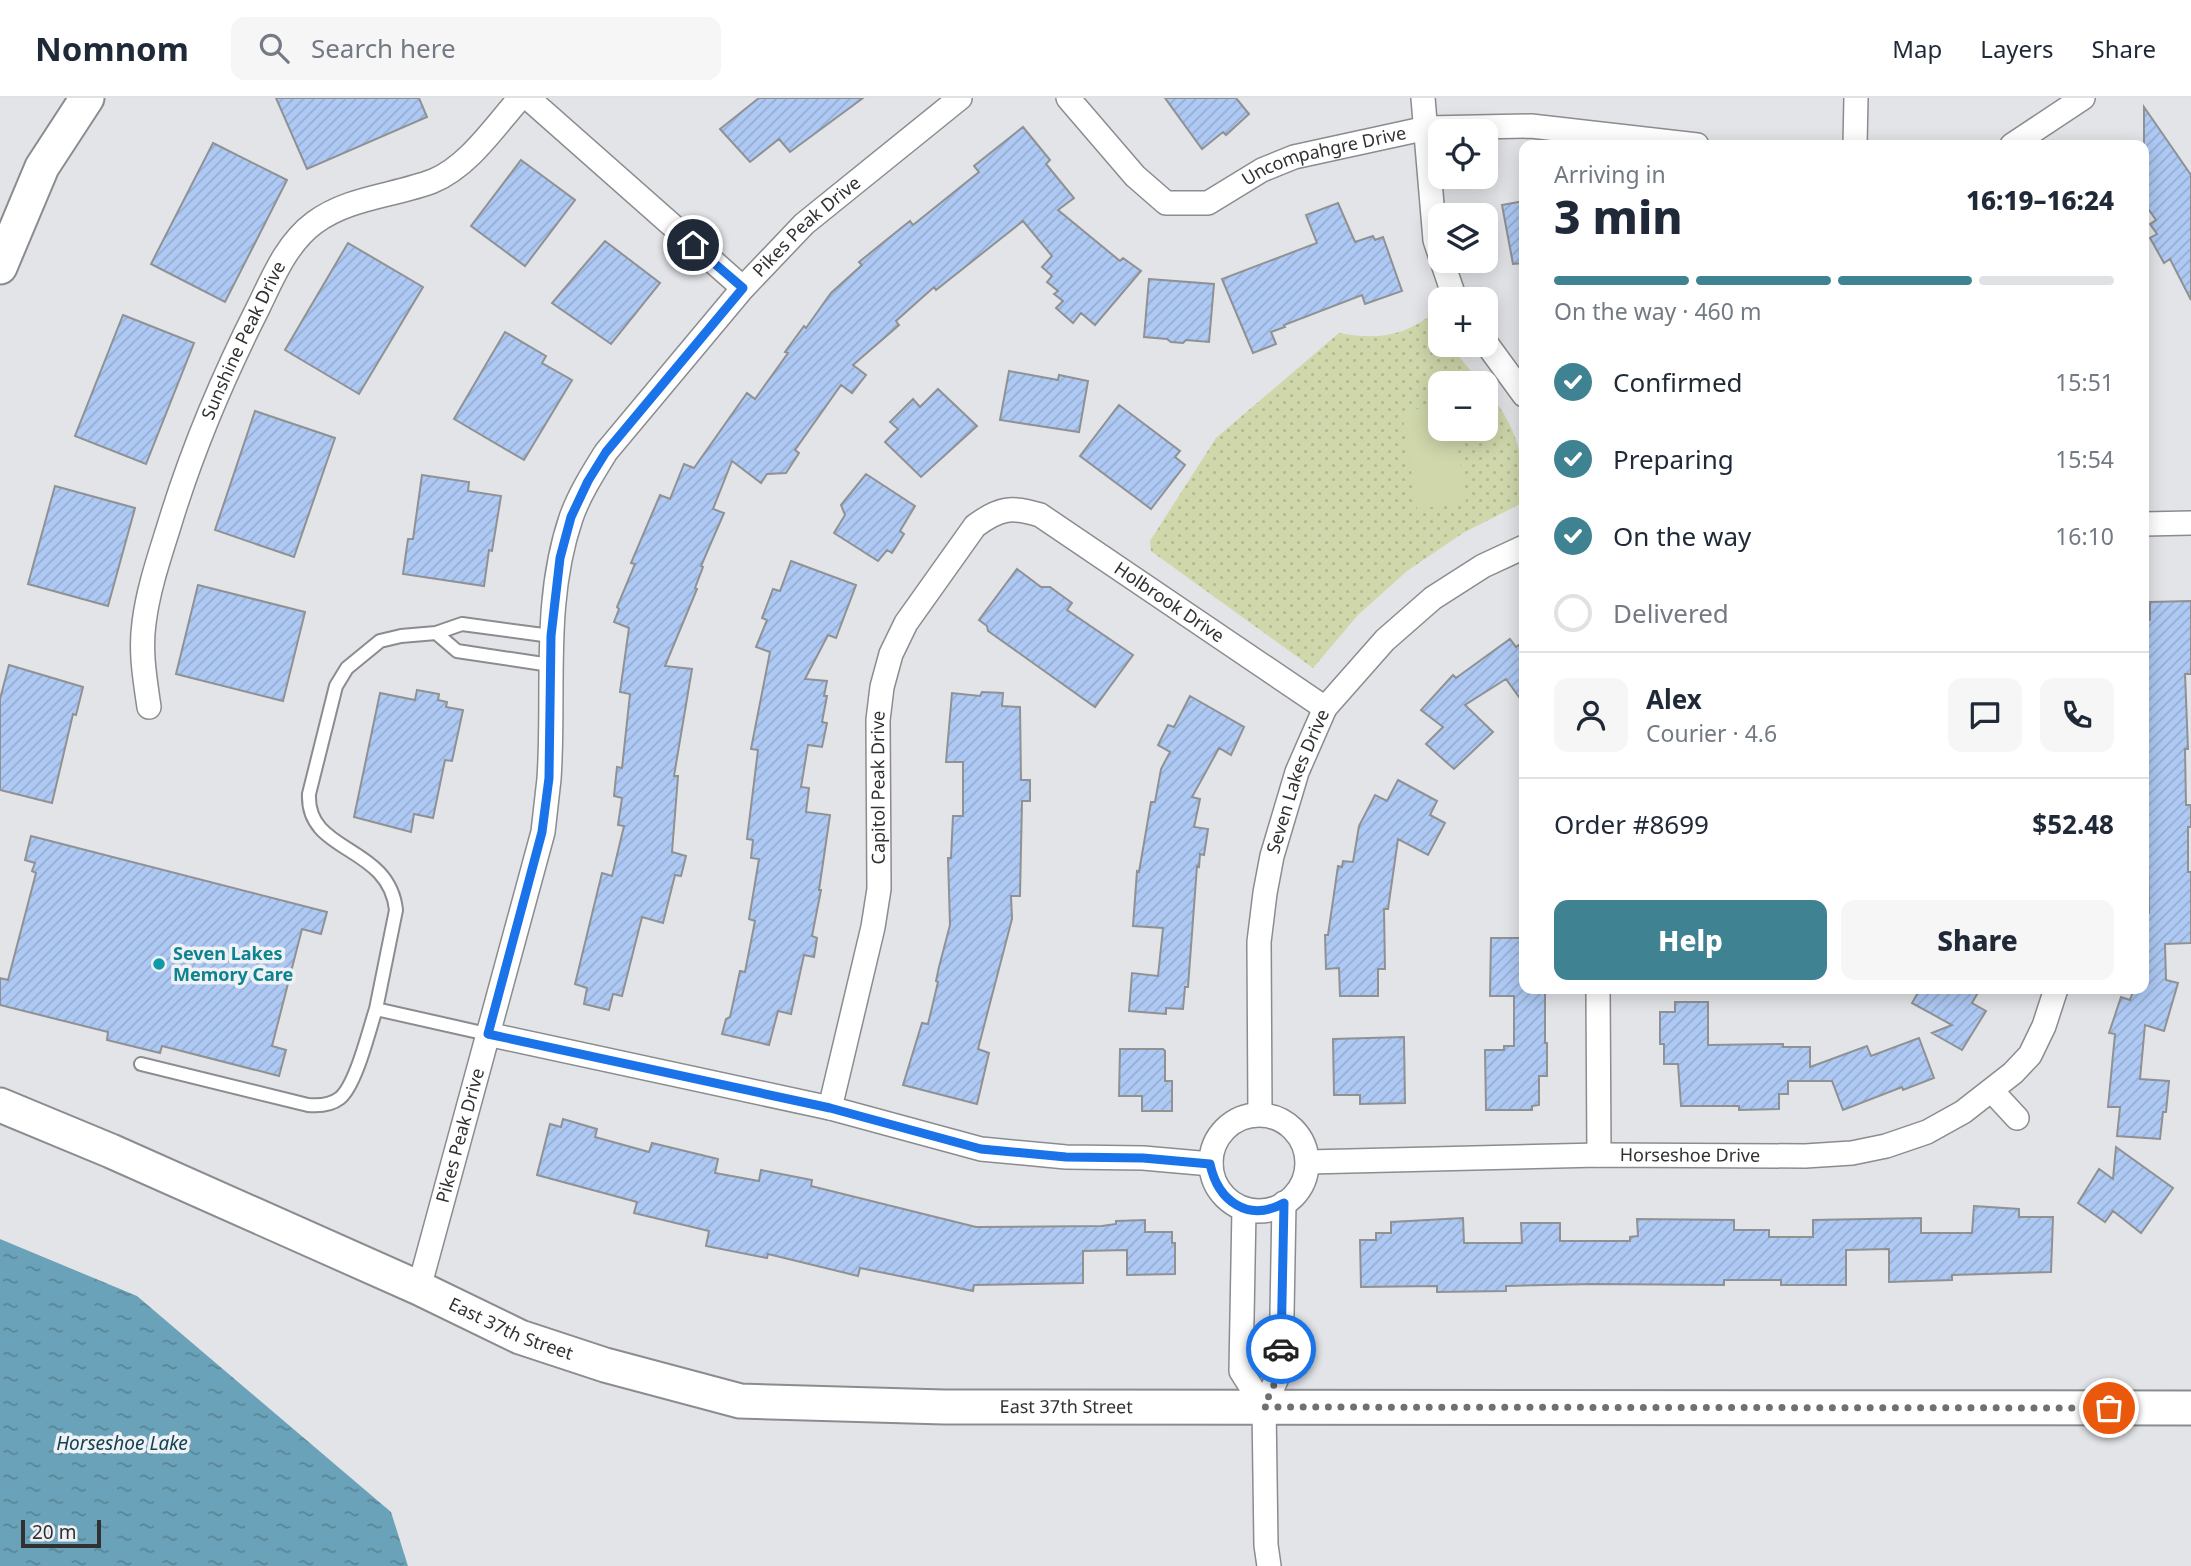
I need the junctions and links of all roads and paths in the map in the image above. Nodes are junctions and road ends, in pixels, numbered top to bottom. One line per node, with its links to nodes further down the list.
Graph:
1 (87, 98): 14 (main road)
2 (520, 98): 25 (street, Sunshine Peak Drive)
3 (528, 98): 15 (street)
4 (960, 98): 15 (street, Pikes Peak Drive)
5 (1068, 98): 9 (street, Uncompahgre Drive)
6 (1423, 98): 9 (street)
7 (1856, 98): 11 (street)
8 (2083, 98): 12 (street)
9 (1427, 128): 10 (street, Uncompahgre Drive); 13 (street)
10 (1653, 140)
11 (1855, 140)
12 (2020, 140)
13 (1432, 203)
14 (0, 267)
15 (743, 288): 23 (street, Pikes Peak Drive)
16 (1496, 357): 17 (street)
17 (1519, 388)
18 (1007, 509): 26 (street, Holbrook Drive); 34 (street, Capitol Peak Drive)
19 (2191, 523): 20 (street)
20 (2149, 524)
21 (1519, 549): 26 (street, Seven Lakes Drive)
22 (436, 633): 23 (lane); 24 (lane); 29 (lane)
23 (551, 636): 24 (street, Pikes Peak Drive)
24 (550, 665): 30 (street, Pikes Peak Drive)
25 (149, 707)
26 (1325, 708): 35 (street, Seven Lakes Drive)
27 (1598, 994): 37 (street)
28 (2054, 994): 32 (street, Horseshoe Drive)
29 (376, 1009): 30 (lane); 31 (lane)
30 (488, 1034): 34 (street); 42 (street, Pikes Peak Drive)
31 (141, 1064)
32 (1992, 1091): 36 (street); 37 (street, Horseshoe Drive)
33 (0, 1105): 42 (main road, East 37th Street)
34 (830, 1108): 39 (street)
35 (1260, 1114): 38 (street); 39 (street)
36 (2017, 1118)
37 (1599, 1155): 38 (street, Horseshoe Drive)
38 (1308, 1162): 40 (street)
39 (1210, 1164): 41 (street)
40 (1284, 1203): 41 (street); 43 (street)
41 (1244, 1209): 43 (street)
42 (419, 1288): 43 (main road, East 37th Street)
43 (1264, 1407): 44 (main road, East 37th Street); 45 (street)
44 (2191, 1408)
45 (1269, 1566)

